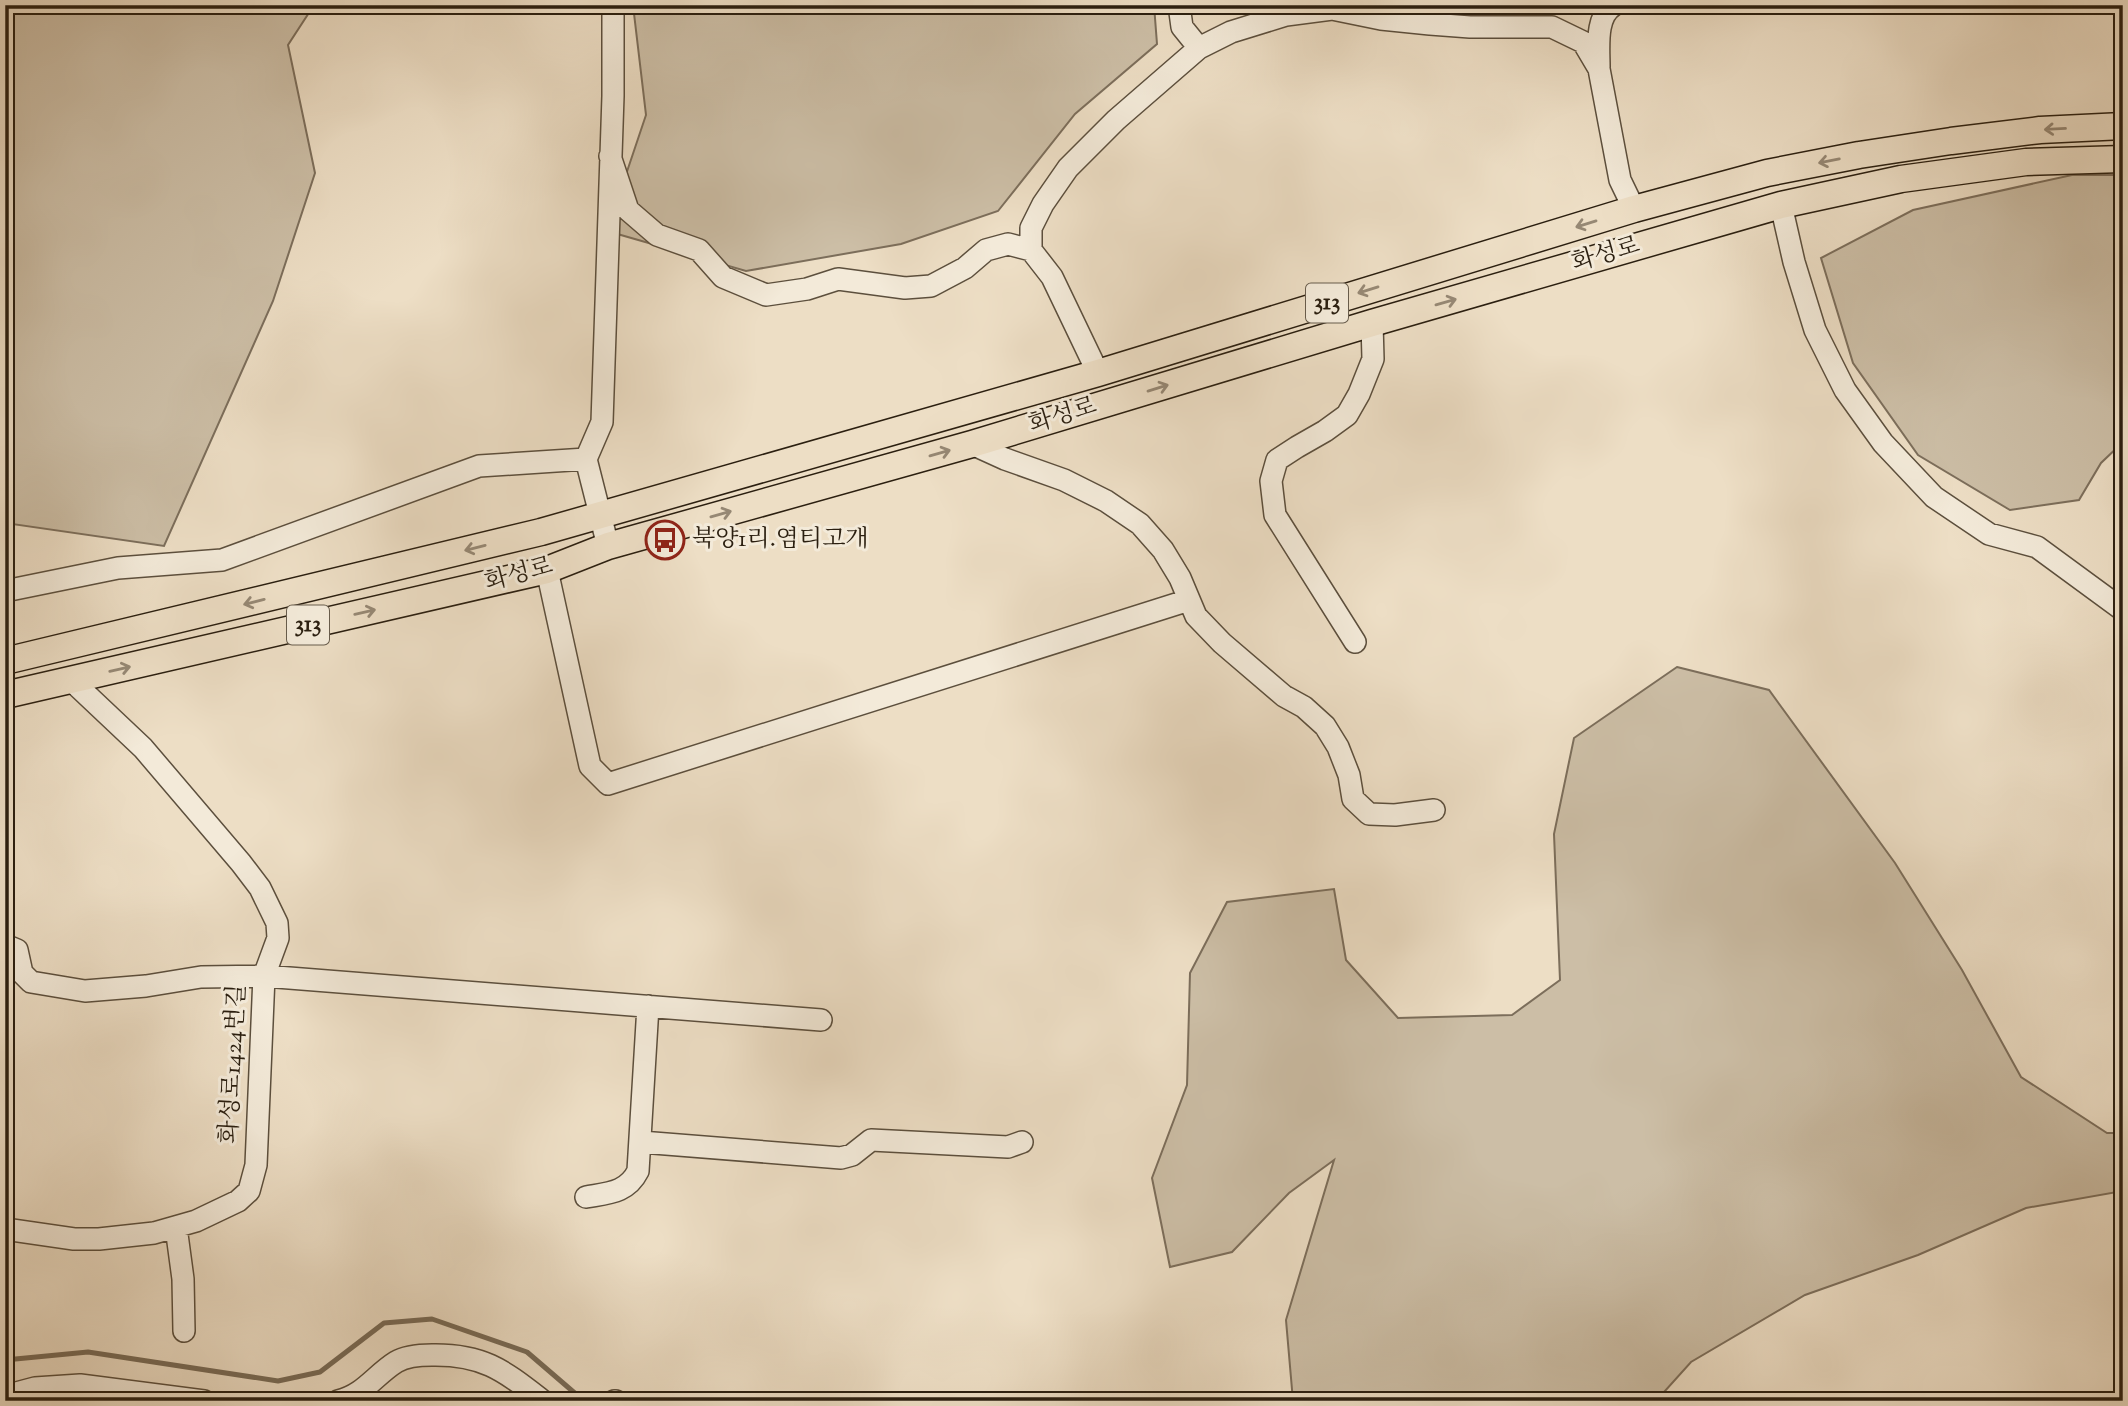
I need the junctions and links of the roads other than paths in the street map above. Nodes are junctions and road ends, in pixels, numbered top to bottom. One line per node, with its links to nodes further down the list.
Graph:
1 (613, 5): 8 (street)
2 (1180, 5): 5 (street)
3 (1331, 7): 5 (street); 6 (street)
4 (1610, 7): 6 (street)
5 (1199, 48): 12 (street)
6 (1599, 69): 11 (street)
7 (2123, 126): 11 (main road, 화성로 / 313, one-way to 11)
8 (610, 156): 12 (street); 16 (street)
9 (2123, 159): 10 (main road, 화성로 / 313)
10 (1781, 205): 13 (main road, 화성로 / 313, one-way to 10); 22 (street)
11 (1634, 209): 14 (main road, 화성로 / 313, one-way to 14)
12 (1031, 250): 14 (street)
13 (1372, 323): 15 (main road, 화성로 / 313, one-way to 13); 23 (street)
14 (1098, 373): 17 (main road, 화성로 / 313)
15 (972, 444): 18 (main road, 화성로 / 313, one-way to 15); 21 (street)
16 (586, 459): 17 (street); 20 (street)
17 (600, 515): 18 (street); 24 (main road, 화성로 / 313, one-way to 24)
18 (608, 546): 19 (main road, 화성로 / 313)
19 (547, 569): 21 (street); 25 (main road, 화성로 / 313, one-way to 19)
20 (5, 591)
21 (1189, 600): 27 (street)
22 (2123, 610)
23 (1355, 642)
24 (5, 661)
25 (71, 680): 26 (main road, 화성로 / 313); 29 (street, 화성로1424번길)
26 (5, 695)
27 (1434, 810)
28 (5, 945): 29 (street)
29 (264, 976): 30 (street); 35 (street, 화성로1424번길)
30 (648, 1006): 31 (street); 32 (street)
31 (821, 1020)
32 (641, 1142): 33 (street); 34 (street)
33 (1022, 1142)
34 (586, 1197)
35 (176, 1227): 36 (street, 화성로1424번길); 37 (street)
36 (5, 1229)
37 (184, 1331)
38 (5, 1396): 40 (street)
39 (343, 1400): 41 (street)
40 (204, 1401)
41 (543, 1401)

